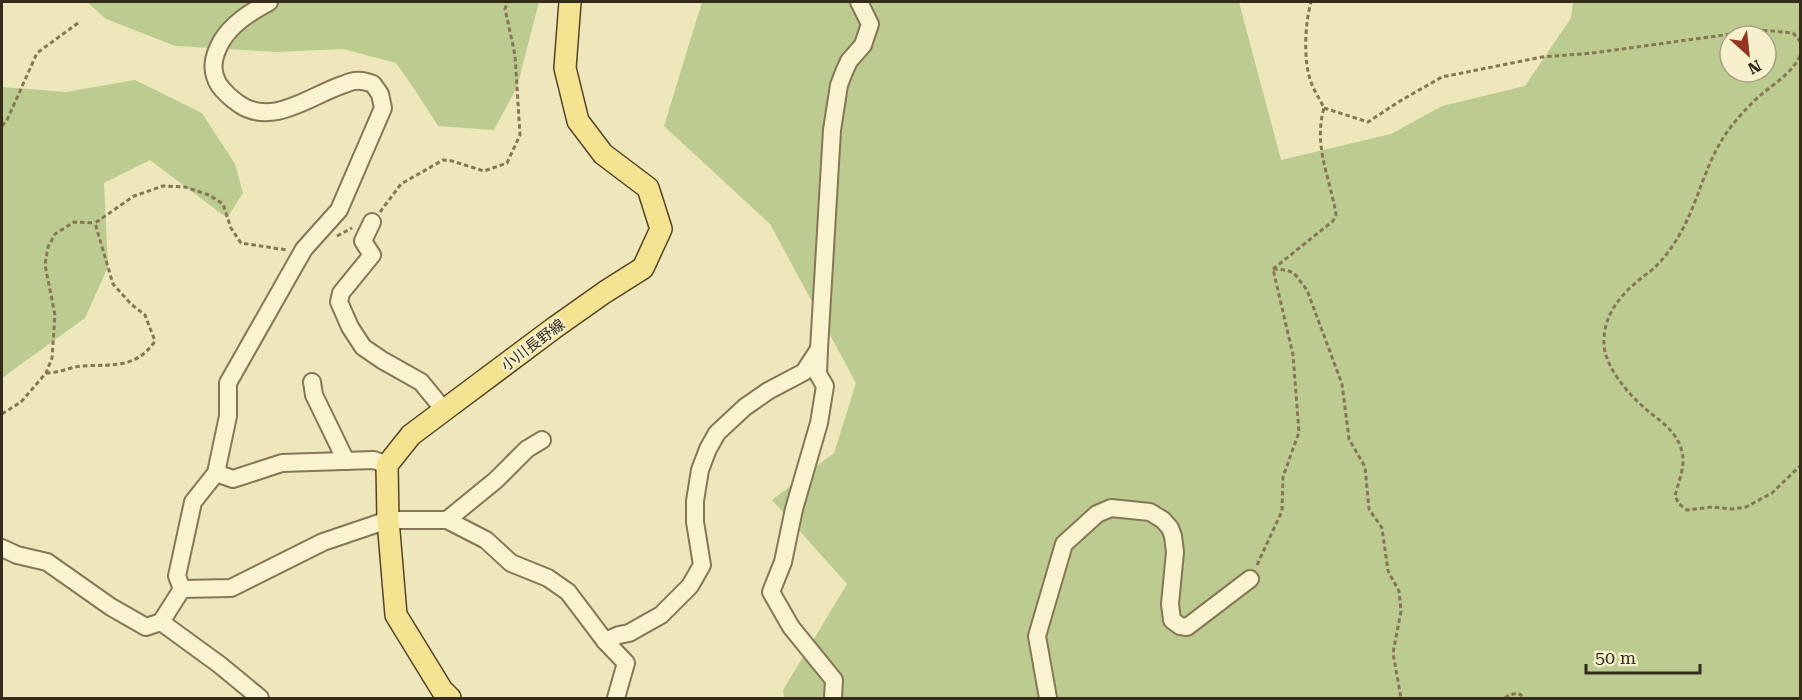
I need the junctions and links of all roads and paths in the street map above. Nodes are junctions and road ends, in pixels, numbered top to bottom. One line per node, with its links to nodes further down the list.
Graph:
1 (270, 2): 14 (street)
2 (508, 2): 11 (path)
3 (570, 2): 19 (main road, 小川長野線)
4 (859, 2): 16 (street)
5 (1311, 2): 9 (path)
6 (78, 23): 10 (path)
7 (1800, 41): 9 (path)
8 (1800, 56): 24 (path)
9 (1324, 108): 15 (path)
10 (2, 126)
11 (372, 222): 13 (path); 19 (street)
12 (95, 223): 14 (path); 17 (path); 17 (path)
13 (335, 237)
14 (301, 253): 25 (street)
15 (1273, 269): 29 (path); 38 (path)
16 (819, 349): 32 (street); 36 (street)
17 (46, 373): 20 (path)
18 (312, 381): 22 (street)
19 (444, 410): 23 (main road, 小川長野線)
20 (2, 414)
21 (542, 440): 27 (street)
22 (346, 461): 23 (street); 25 (street)
23 (387, 465): 26 (main road)
24 (1800, 466)
25 (216, 473): 30 (street)
26 (388, 520): 27 (street); 30 (street); 34 (main road)
27 (447, 520): 32 (street)
28 (2, 548): 31 (street)
29 (1250, 579): 37 (street)
30 (182, 589): 31 (street)
31 (161, 622): 33 (street)
32 (605, 641): 35 (street)
33 (260, 699)
34 (450, 699)
35 (616, 699)
36 (833, 699)
37 (1048, 699)
38 (1401, 699)
39 (1505, 699): 40 (path)
40 (1525, 699)

